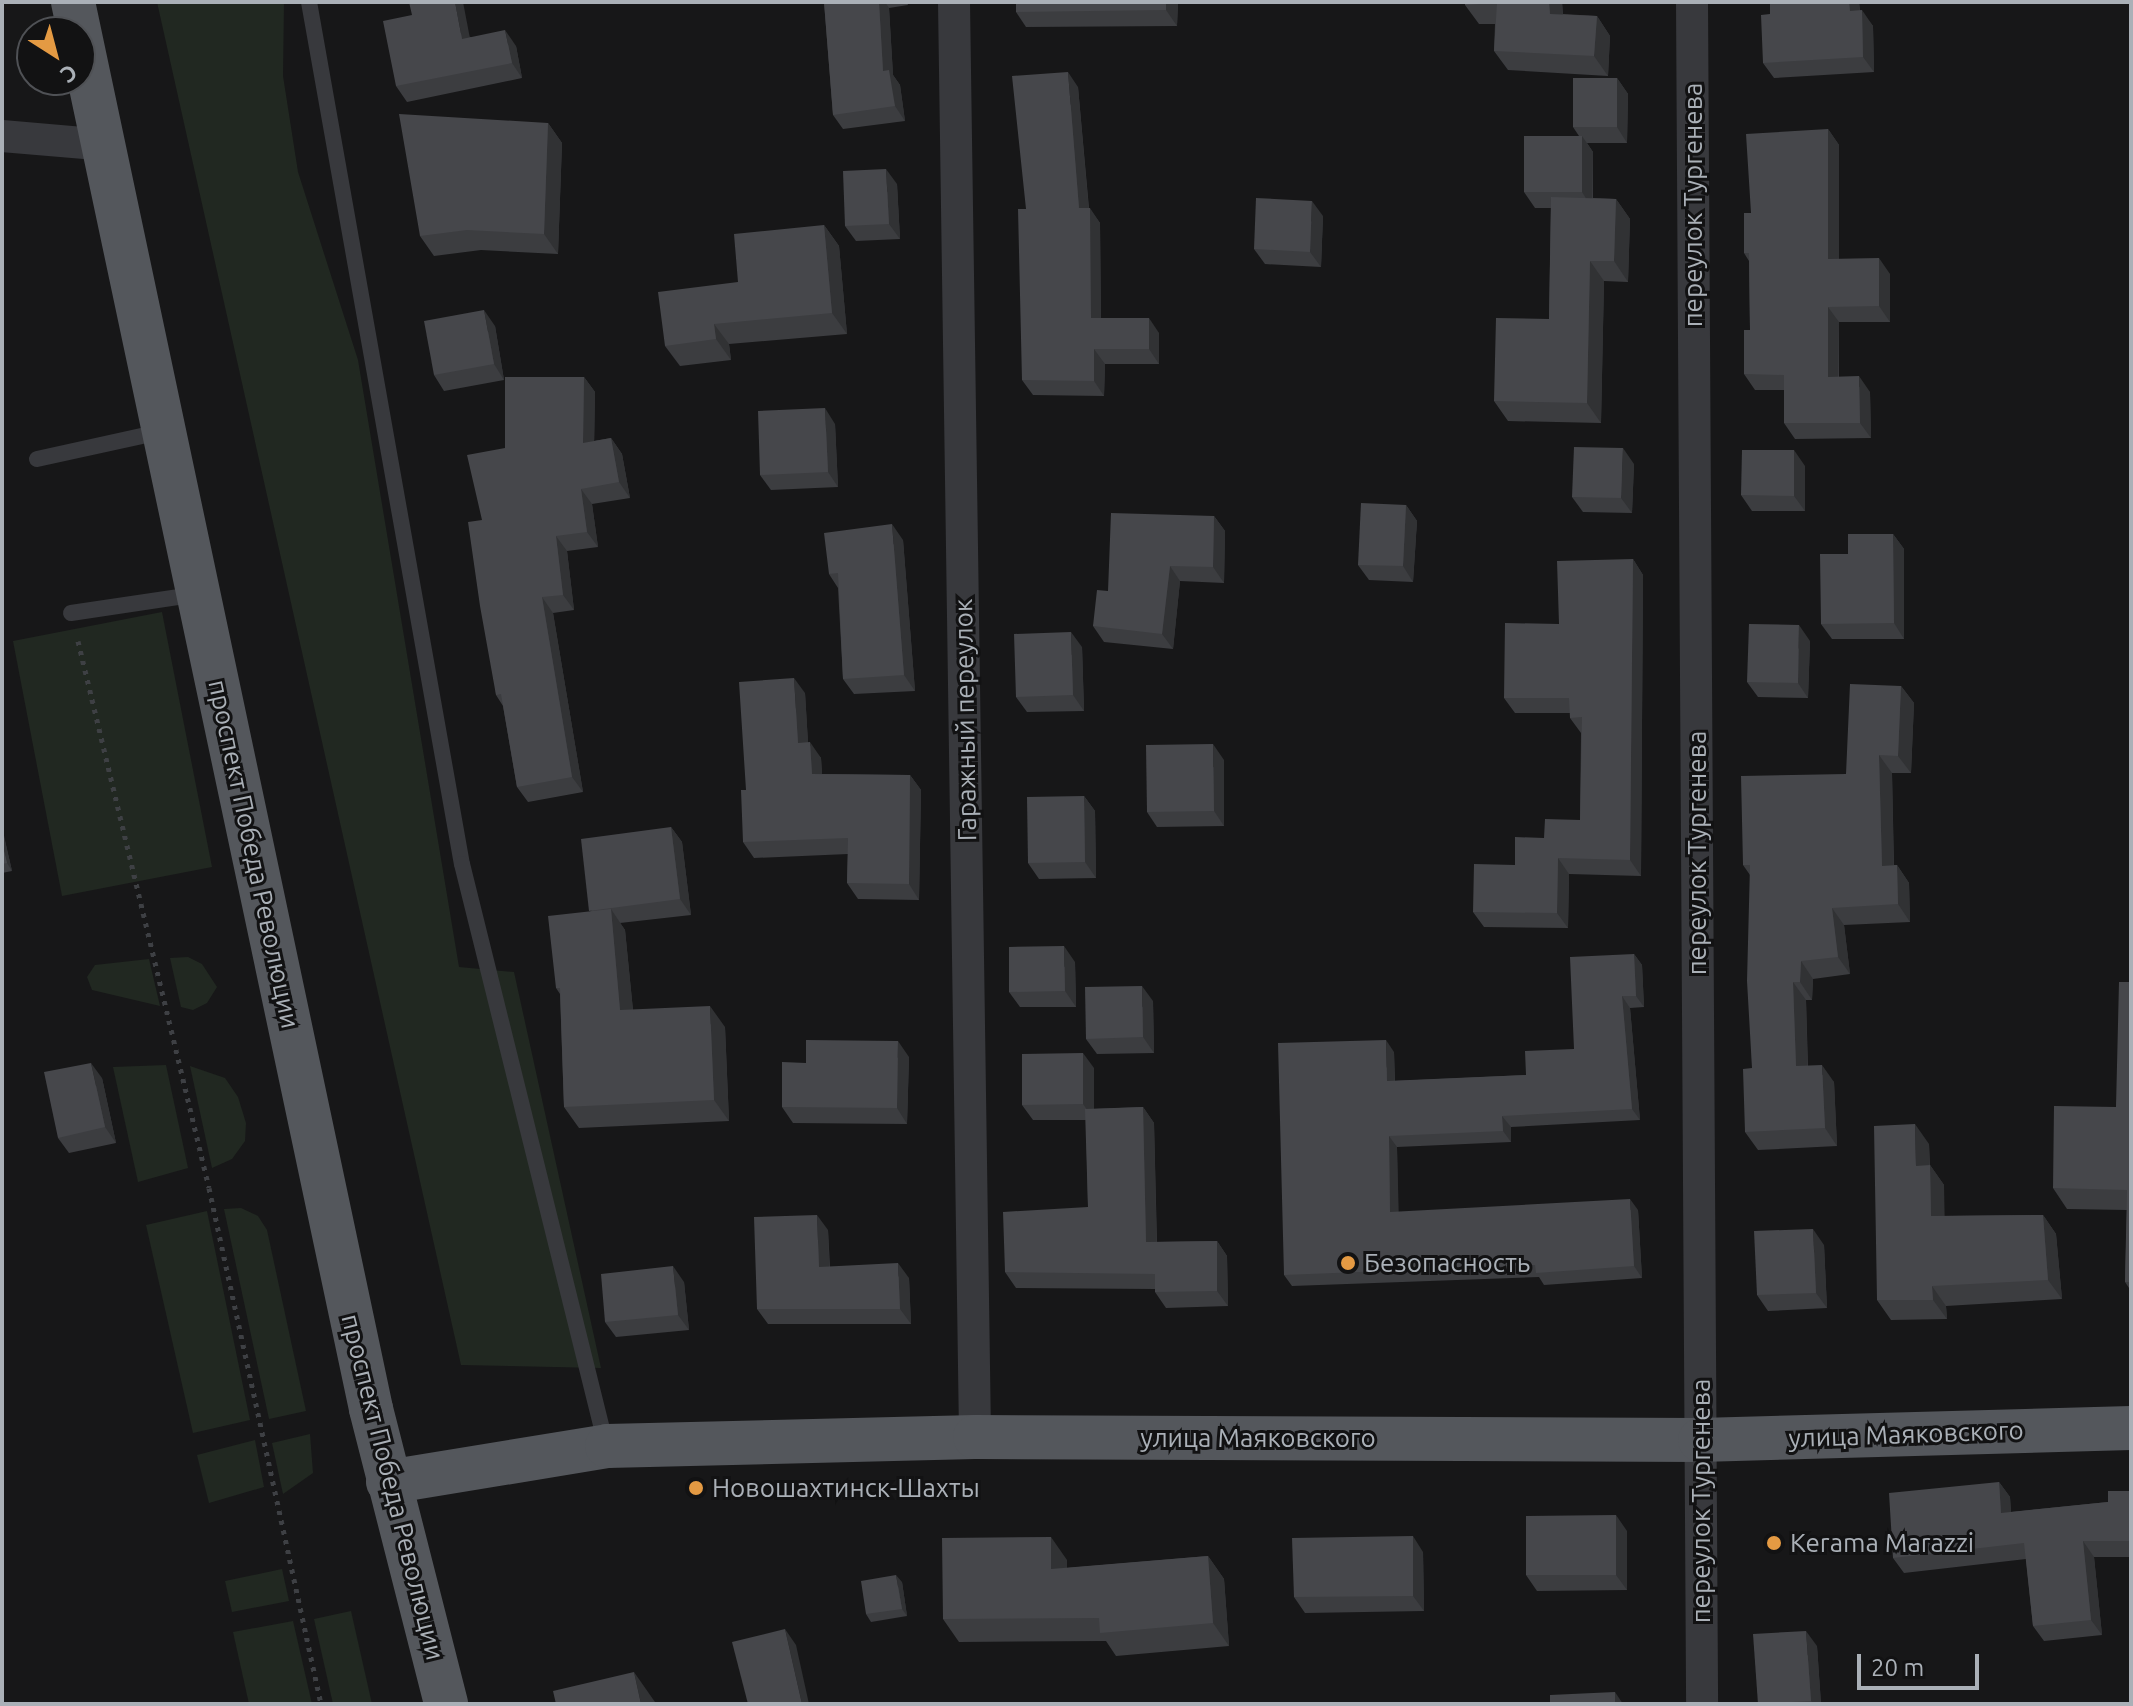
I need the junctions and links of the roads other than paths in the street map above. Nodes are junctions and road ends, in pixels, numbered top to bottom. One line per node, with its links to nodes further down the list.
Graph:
1 (73, 2): 6 (main road, проспект Победа Революции)
2 (309, 2): 14 (lane)
3 (954, 2): 12 (street, Гаражный переулок)
4 (1692, 2): 13 (street, переулок Тургенева)
5 (2, 136): 6 (street)
6 (106, 145): 7 (main road, проспект Победа Революции)
7 (165, 431): 8 (lane); 9 (main road, проспект Победа Революции)
8 (37, 459)
9 (199, 594): 10 (lane); 15 (main road, проспект Победа Революции)
10 (71, 613)
11 (2131, 1428): 13 (main road, улица Маяковского)
12 (975, 1437): 13 (main road, улица Маяковского); 14 (main road, улица Маяковского)
13 (1700, 1440): 17 (street, переулок Тургенева)
14 (607, 1446): 15 (main road, улица Маяковского)
15 (388, 1482): 16 (main road, проспект Победа Революции)
16 (446, 1704)
17 (1702, 1704)

